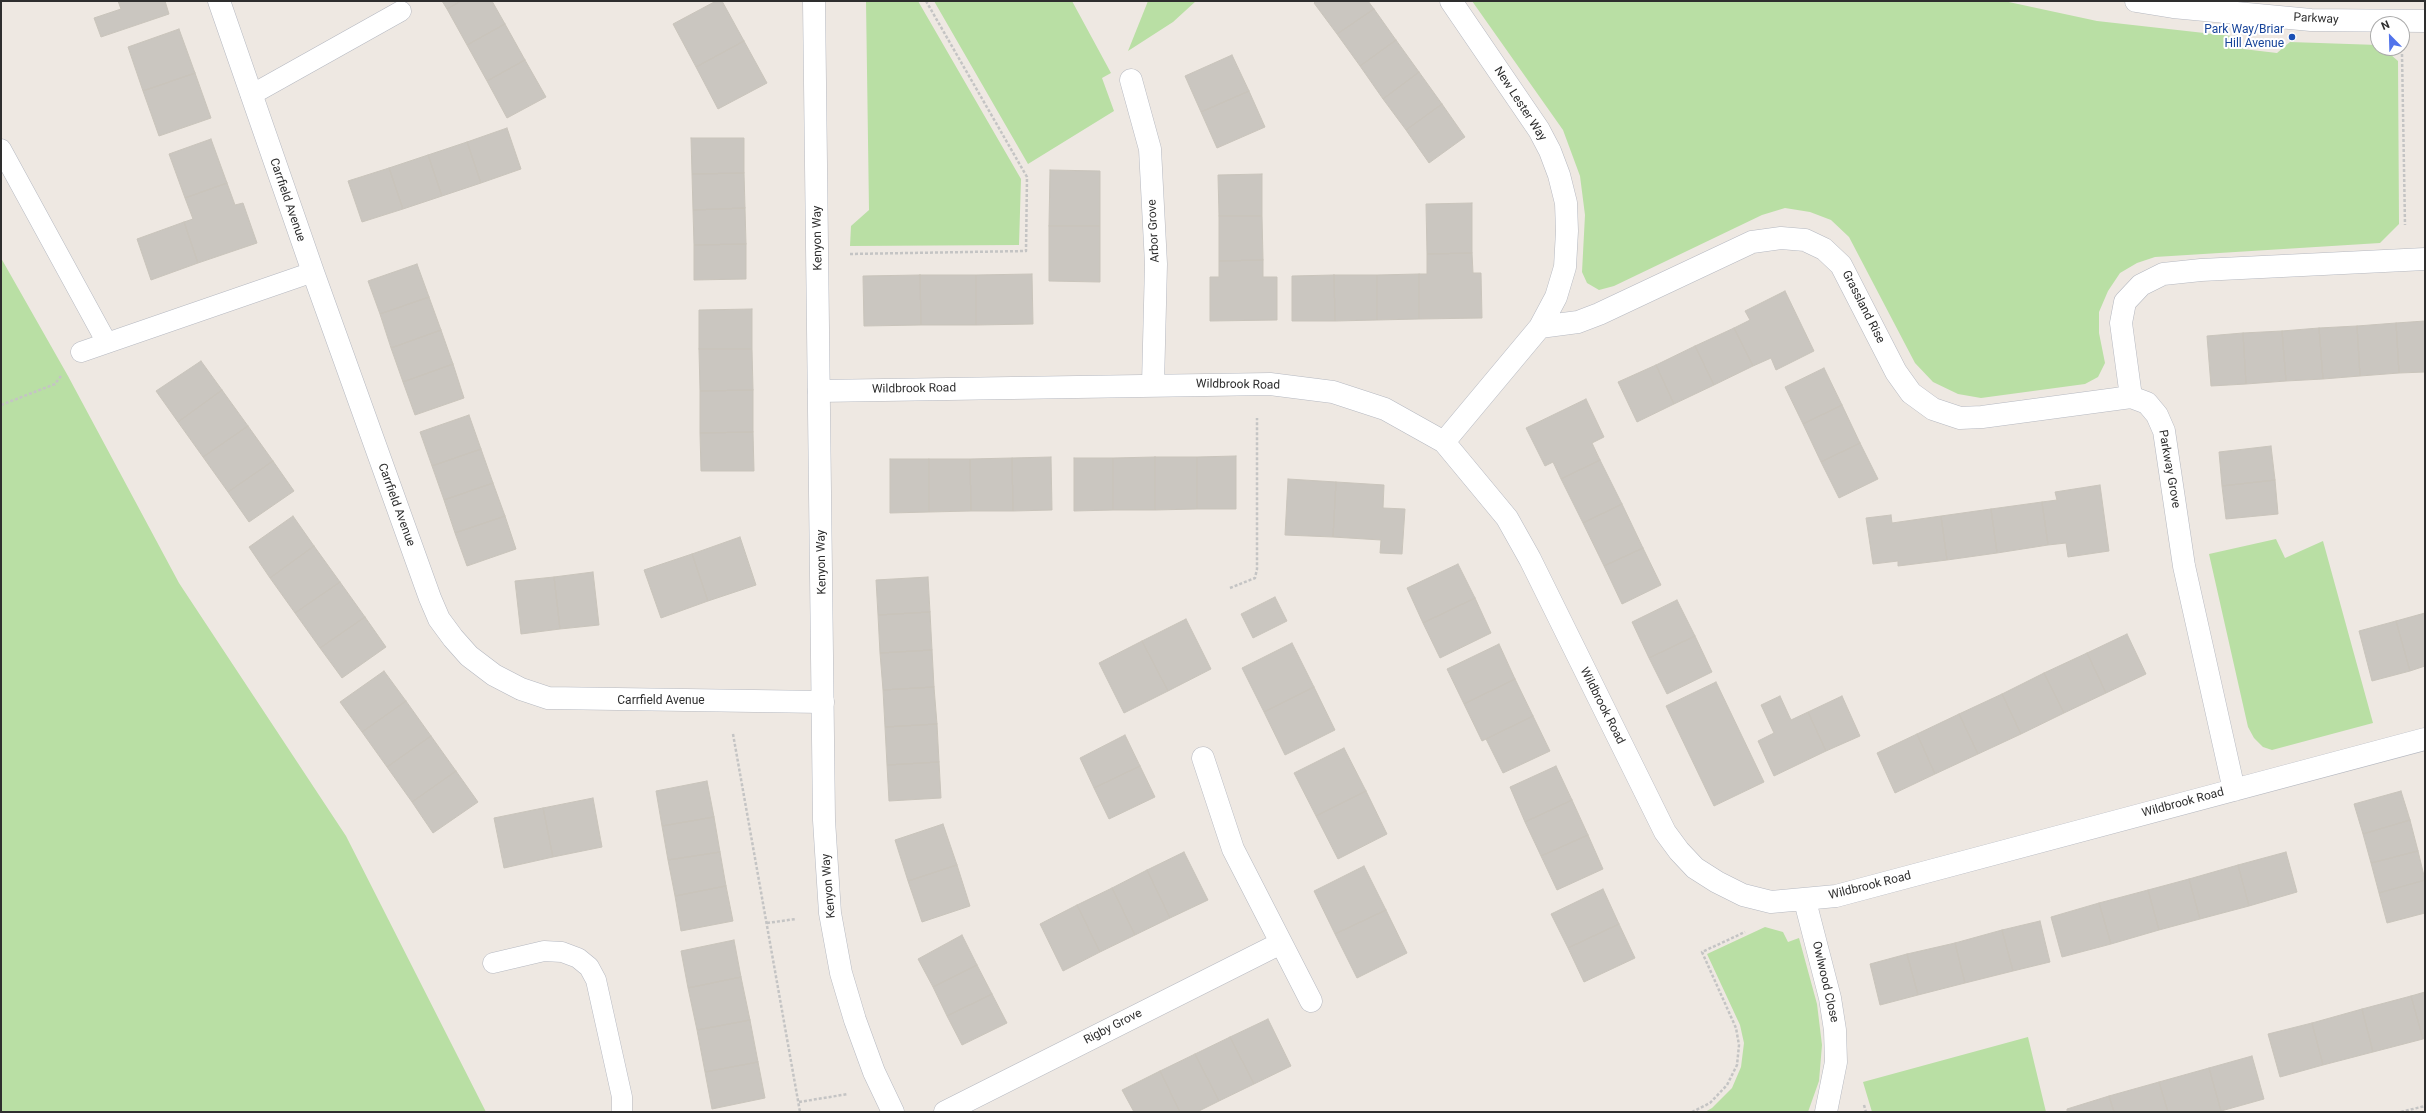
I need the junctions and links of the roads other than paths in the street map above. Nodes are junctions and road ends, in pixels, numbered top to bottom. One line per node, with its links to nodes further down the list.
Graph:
1 (219, 1): 9 (street, Carrfield Avenue)
2 (814, 1): 17 (street, Kenyon Way)
3 (1451, 1): 13 (street, New Lester Way)
4 (2136, 1): 5 (street, Parkway)
5 (2173, 4): 7 (street, Parkway)
6 (401, 11): 9 (lane)
7 (2425, 21)
8 (1130, 80): 16 (street, Arbor Grove)
9 (251, 96): 12 (street, Carrfield Avenue)
10 (1, 149): 14 (lane)
11 (2416, 259): 18 (street)
12 (313, 272): 14 (lane); 20 (street, Carrfield Avenue)
13 (1540, 327): 18 (street, Grassland Rise); 19 (street, New Lester Way)
14 (108, 343): 15 (lane)
15 (81, 352)
16 (1153, 384): 17 (street, Wildbrook Road); 19 (street, Wildbrook Road)
17 (819, 391): 20 (street, Kenyon Way)
18 (2131, 397): 23 (street, Parkway Grove)
19 (1444, 442): 24 (street, Wildbrook Road)
20 (823, 702): 29 (street, Kenyon Way)
21 (2425, 739): 23 (street, Wildbrook Road)
22 (1203, 758): 25 (street)
23 (2234, 790): 24 (street, Wildbrook Road)
24 (1805, 901): 31 (street, Owlwood Close)
25 (1281, 943): 27 (street); 30 (street, Rigby Grove)
26 (493, 963): 28 (lane)
27 (1311, 1001)
28 (622, 1112)
29 (893, 1112)
30 (945, 1112)
31 (1826, 1112)

